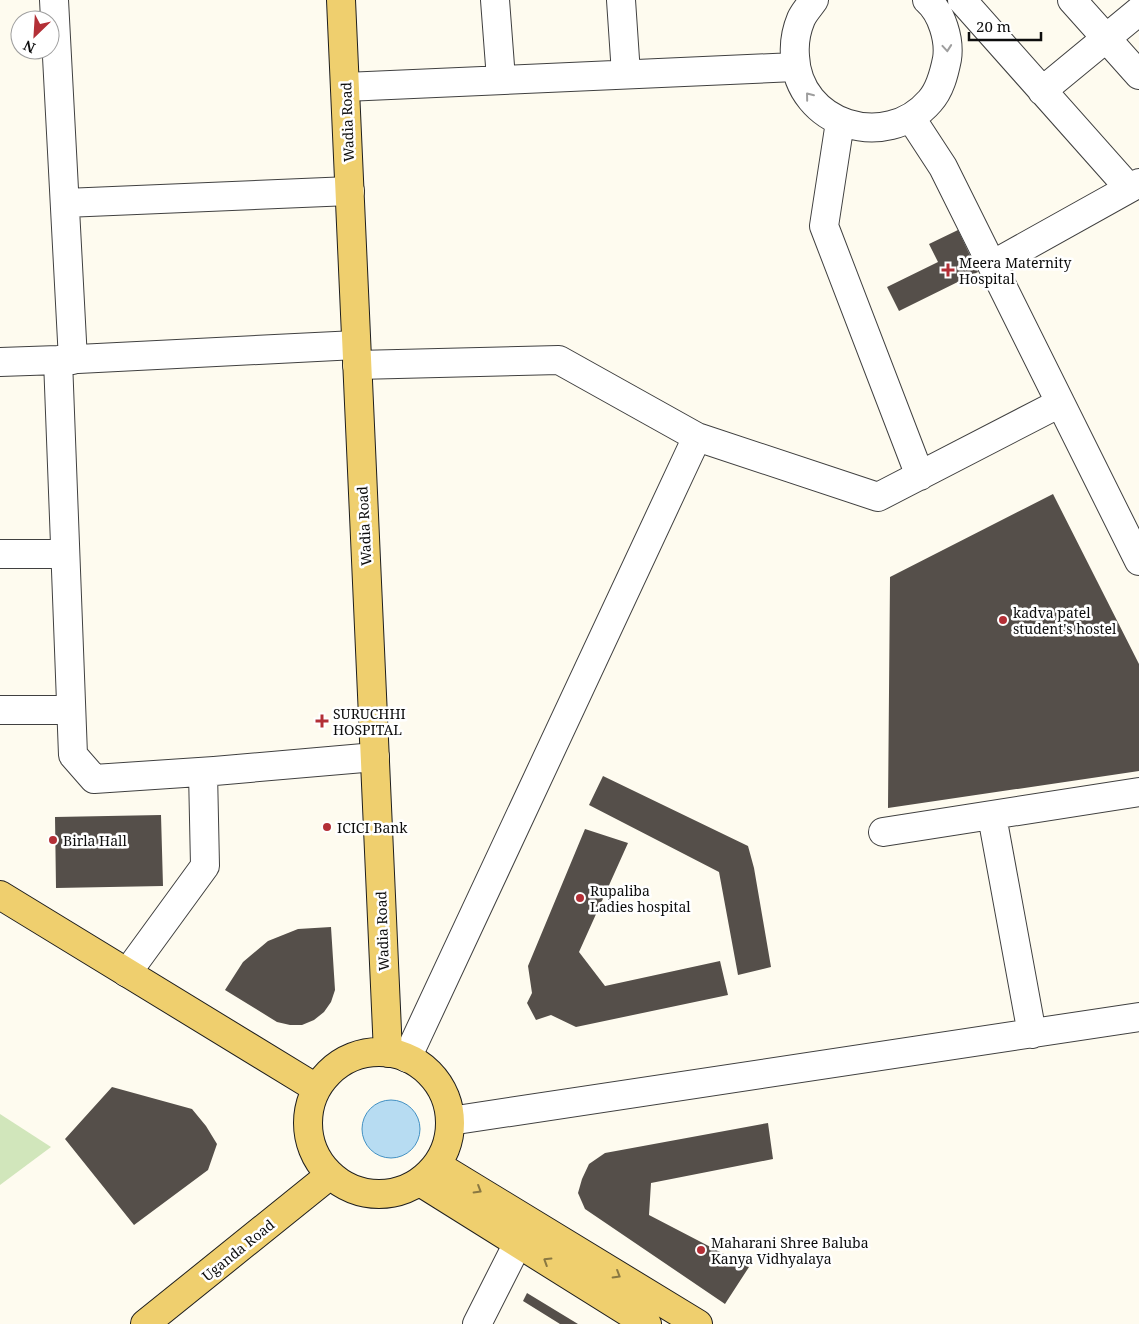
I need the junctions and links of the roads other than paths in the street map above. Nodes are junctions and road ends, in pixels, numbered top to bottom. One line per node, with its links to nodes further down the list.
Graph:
1 (54, 0): 21 (street)
2 (341, 0): 15 (main road, Wadia Road)
3 (495, 0): 14 (street)
4 (621, 0): 12 (street)
5 (814, 0): 11 (street)
6 (962, 0): 16 (street)
7 (1072, 0): 10 (street)
8 (930, 1): 17 (street, one-way to 17)
9 (1139, 12): 10 (street)
10 (1106, 38): 13 (street); 16 (street)
11 (795, 66): 12 (street); 18 (street, one-way to 11)
12 (626, 74): 14 (street)
13 (1139, 75)
14 (501, 80): 15 (street)
15 (345, 87): 20 (main road, Wadia Road)
16 (1042, 91): 19 (street)
17 (911, 118): 18 (street); 22 (street)
18 (840, 122): 28 (street)
19 (1134, 185): 22 (street)
20 (350, 191): 21 (street); 23 (main road, Wadia Road)
21 (65, 202): 24 (street)
22 (992, 265): 26 (street)
23 (357, 355): 24 (street); 27 (street); 34 (main road, Wadia Road)
24 (66, 360): 25 (street); 30 (street)
25 (0, 362)
26 (1060, 403): 28 (street); 31 (street)
27 (697, 437): 28 (street); 43 (street)
28 (920, 476)
29 (0, 554): 30 (street)
30 (65, 554): 33 (street)
31 (1139, 561)
32 (0, 710): 33 (street)
33 (71, 710): 35 (street)
34 (375, 757): 35 (street); 43 (main road, Wadia Road)
35 (214, 771): 40 (street)
36 (1139, 792): 37 (street)
37 (992, 816): 38 (street); 42 (street)
38 (883, 832)
39 (0, 895): 40 (main road)
40 (127, 973): 44 (main road)
41 (1139, 1018): 42 (street)
42 (1032, 1034): 45 (street)
43 (397, 1056): 44 (main road); 45 (main road)
44 (316, 1088): 47 (main road)
45 (450, 1121): 46 (main road)
46 (428, 1173): 47 (main road); 48 (main road); 52 (main road, one-way to 52)
47 (330, 1175): 49 (main road, Uganda Road)
48 (518, 1243): 50 (street); 51 (main road, one-way to 48)
49 (145, 1324)
50 (477, 1324)
51 (647, 1324)
52 (698, 1324)

